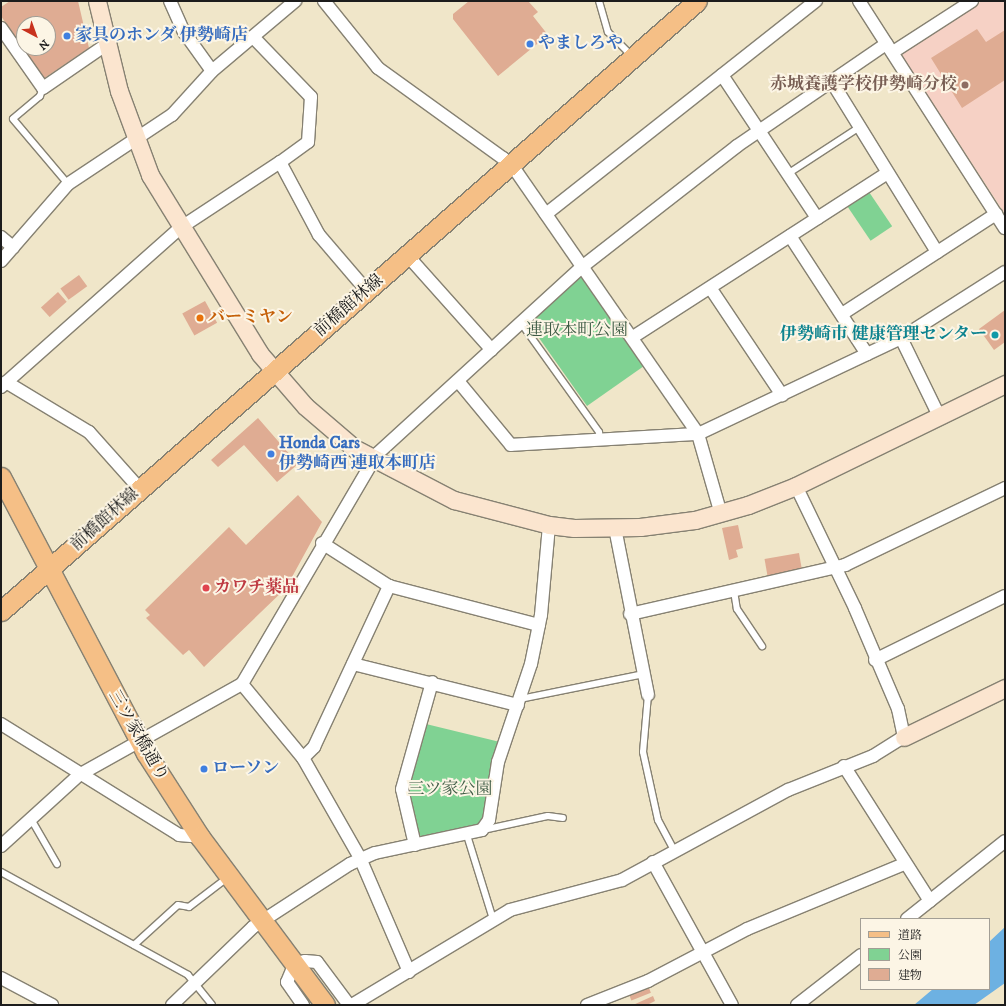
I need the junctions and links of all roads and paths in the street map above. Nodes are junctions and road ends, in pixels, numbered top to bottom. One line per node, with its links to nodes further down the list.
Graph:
1 (97, 1): 12 (street)
2 (170, 1): 15 (street)
3 (295, 1): 11 (street)
4 (324, 1): 23 (street)
5 (599, 1): 14 (lane)
6 (697, 1): 14 (main road, 前橋館林線)
7 (816, 1): 16 (street)
8 (859, 1): 13 (street)
9 (972, 1): 13 (street)
10 (1, 28): 18 (street)
11 (254, 38): 15 (street); 22 (street)
12 (107, 44): 18 (street); 21 (street)
13 (889, 48): 17 (street); 28 (street)
14 (632, 56): 23 (main road, 前橋館林線)
15 (212, 71): 21 (street)
16 (722, 75): 20 (street); 27 (street)
17 (832, 82): 19 (street); 20 (street)
18 (44, 88): 26 (lane)
19 (858, 128): 24 (lane); 25 (street)
20 (761, 130): 24 (street); 38 (street)
21 (134, 138): 26 (street); 30 (street)
22 (280, 162): 30 (street); 41 (street)
23 (510, 164): 27 (street); 36 (main road, 前橋館林線)
24 (789, 173): 29 (street)
25 (887, 173): 29 (street); 35 (street)
26 (68, 184): 34 (street)
27 (546, 214): 38 (street)
28 (996, 214): 31 (street); 35 (street)
29 (817, 218): 32 (street)
30 (180, 228): 48 (street); 51 (street)
31 (1005, 228)
32 (790, 236): 40 (street); 42 (street)
33 (1, 237): 34 (street)
34 (13, 247): 37 (street)
35 (937, 252): 42 (street)
36 (407, 255): 41 (main road, 前橋館林線); 46 (street)
37 (1, 261)
38 (582, 266): 43 (street); 44 (street)
39 (1005, 272): 45 (street)
40 (711, 289): 44 (street); 52 (street)
41 (367, 290): 48 (main road, 前橋館林線)
42 (842, 314): 47 (street)
43 (521, 323): 46 (street); 55 (lane)
44 (633, 337): 54 (street)
45 (901, 338): 47 (street); 53 (street)
46 (492, 350): 49 (street)
47 (867, 354): 52 (street)
48 (274, 372): 56 (street); 60 (main road, 前橋館林線)
49 (458, 381): 55 (street); 56 (street)
50 (1005, 384): 53 (street)
51 (4, 385): 60 (street)
52 (782, 395): 54 (street)
53 (939, 416): 58 (street)
54 (698, 434): 55 (street); 61 (street)
55 (600, 440)
56 (371, 459): 62 (street); 64 (street)
57 (1, 477): 66 (main road, 三ツ家橋通り)
58 (796, 486): 61 (street); 65 (street)
59 (1005, 488): 65 (street)
60 (140, 489): 66 (main road, 前橋館林線)
61 (721, 514): 63 (street)
62 (550, 525): 63 (street); 72 (street)
63 (615, 528): 71 (street)
64 (322, 543): 67 (street); 78 (street)
65 (837, 568): 68 (street); 74 (street)
66 (48, 570): 70 (main road, 前橋館林線); 84 (main road, 三ツ家橋通り)
67 (389, 586): 72 (street); 75 (street)
68 (734, 591): 71 (street); 73 (lane)
69 (1005, 596): 74 (street)
70 (1, 611)
71 (630, 614): 76 (street)
72 (539, 625): 81 (street)
73 (762, 646)
74 (875, 660): 83 (street)
75 (353, 664): 77 (street); 85 (street)
76 (644, 674): 80 (street); 81 (lane)
77 (432, 682): 81 (street); 94 (street)
78 (242, 684): 84 (street); 85 (street)
79 (1005, 688): 83 (street)
80 (648, 695): 96 (lane)
81 (519, 702): 90 (street)
82 (1, 724): 87 (street)
83 (904, 737): 86 (street)
84 (138, 741): 87 (street); 92 (main road, 三ツ家橋通り)
85 (304, 758): 97 (street)
86 (844, 766): 96 (street); 100 (street)
87 (79, 775): 89 (street); 92 (street)
88 (563, 818): 90 (lane)
89 (31, 819): 95 (street); 99 (lane)
90 (482, 830): 91 (street)
91 (466, 832): 94 (street); 106 (lane)
92 (200, 837): 102 (main road, 三ツ家橋通り)
93 (1005, 840): 103 (street)
94 (415, 845): 97 (street)
95 (1, 846)
96 (674, 850): 98 (street)
97 (360, 858): 105 (street); 111 (street)
98 (653, 862): 106 (street); 108 (street)
99 (57, 864)
100 (904, 864): 103 (street); 108 (street)
101 (1, 872): 107 (lane)
102 (230, 876): 105 (main road, 三ツ家橋通り); 107 (lane)
103 (930, 901): 104 (street)
104 (908, 918)
105 (263, 919): 110 (main road, 三ツ家橋通り); 113 (street)
106 (493, 919): 111 (street)
107 (134, 945): 113 (lane)
108 (702, 952): 120 (street); 121 (street)
109 (860, 956): 122 (street)
110 (300, 970): 117 (street); 118 (main road, 三ツ家橋通り); 119 (street)
111 (409, 972): 119 (street)
112 (1, 978): 114 (street)
113 (196, 982): 115 (street); 116 (lane)
114 (52, 1005)
115 (172, 1005)
116 (212, 1005)
117 (303, 1005)
118 (325, 1005)
119 (351, 1005)
120 (587, 1005)
121 (732, 1005)
122 (797, 1005)

